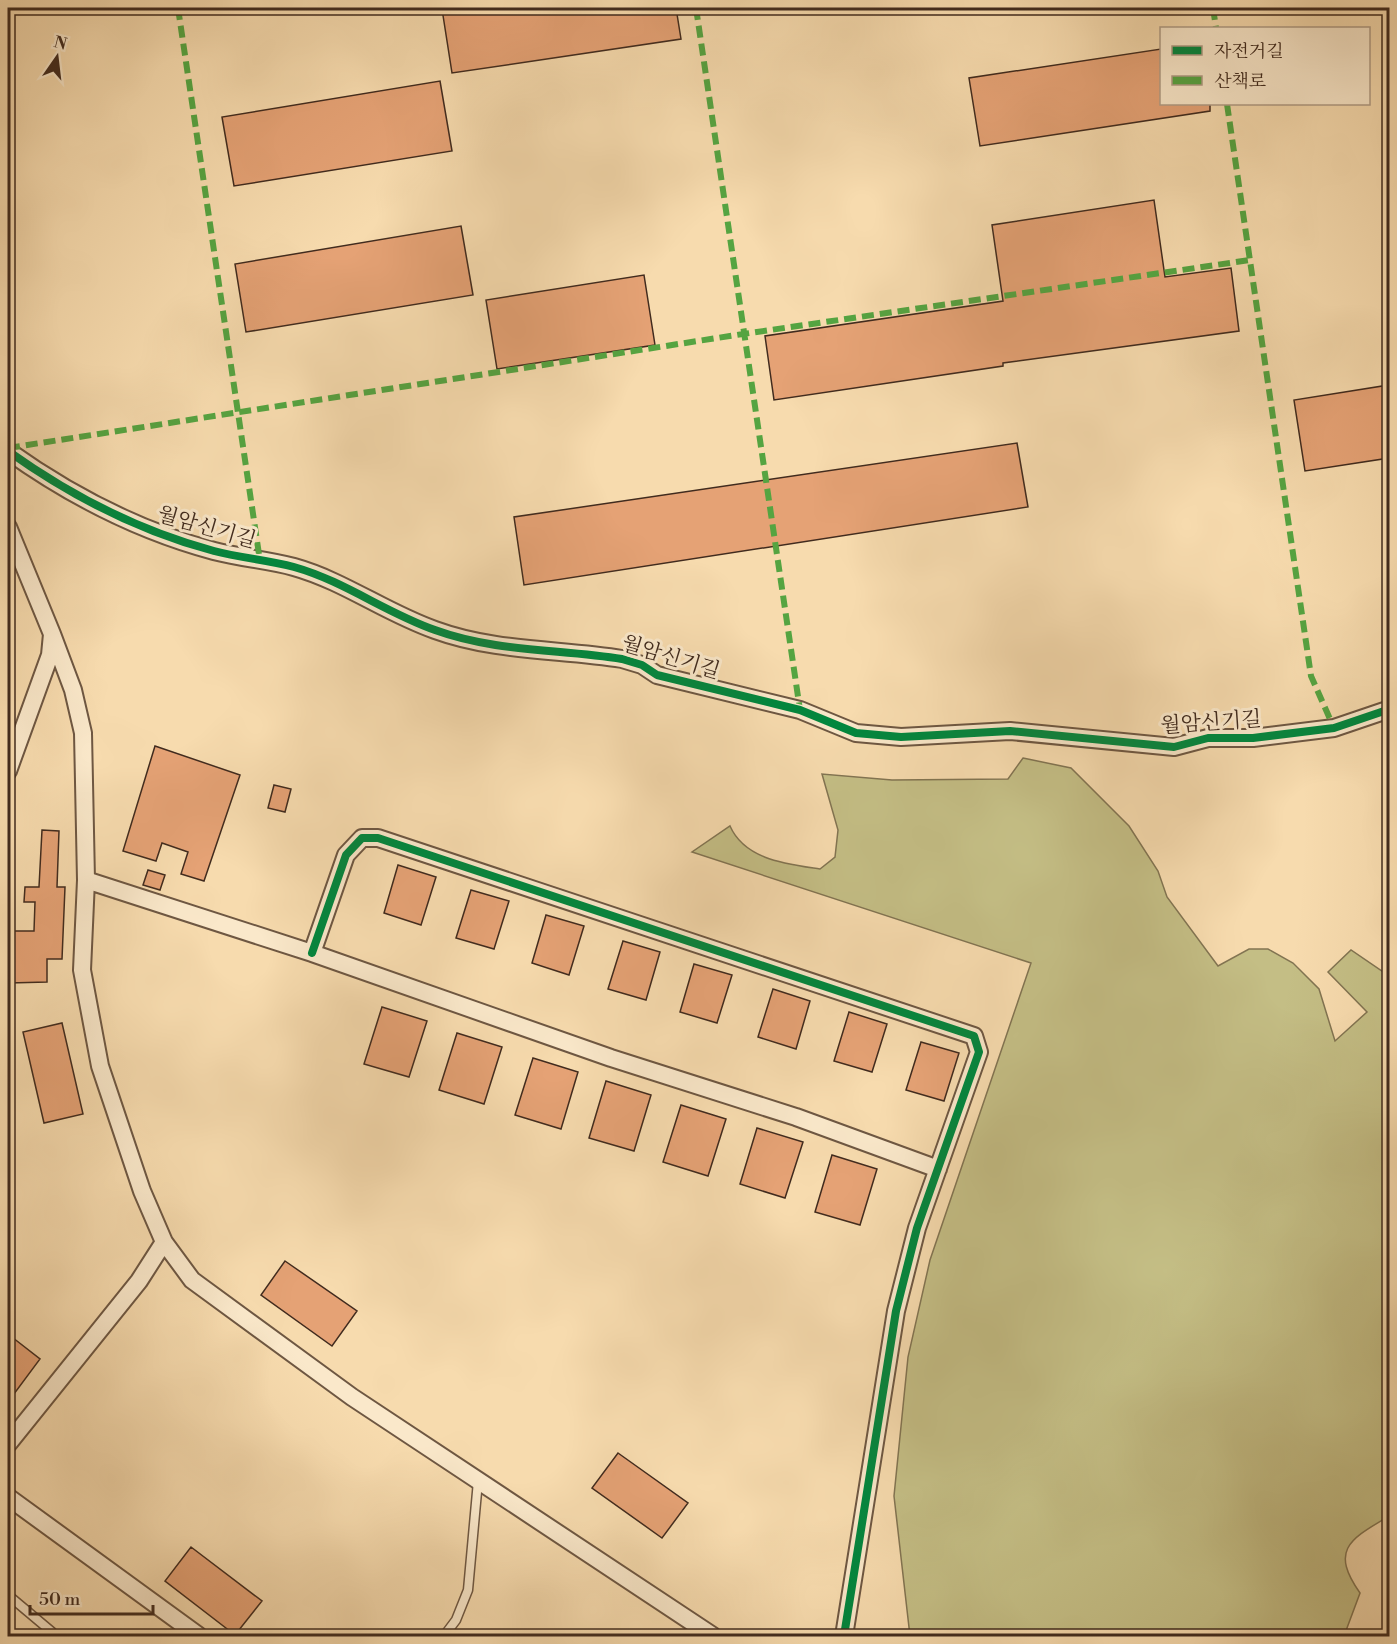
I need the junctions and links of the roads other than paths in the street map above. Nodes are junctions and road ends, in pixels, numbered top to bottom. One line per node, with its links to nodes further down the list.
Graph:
1 (8, 452): 4 (street, 월암신기길)
2 (8, 527): 3 (street)
3 (52, 634): 5 (street); 6 (street)
4 (1389, 709)
5 (8, 771)
6 (86, 880): 7 (street); 9 (street)
7 (312, 953): 8 (street); 8 (street)
8 (938, 1169): 18 (street)
9 (164, 1242): 10 (street); 11 (street)
10 (8, 1444)
11 (478, 1481): 16 (lane); 17 (street)
12 (8, 1497): 15 (street)
13 (8, 1595): 14 (lane)
14 (54, 1635)
15 (199, 1636)
16 (444, 1636)
17 (713, 1636)
18 (844, 1636)

